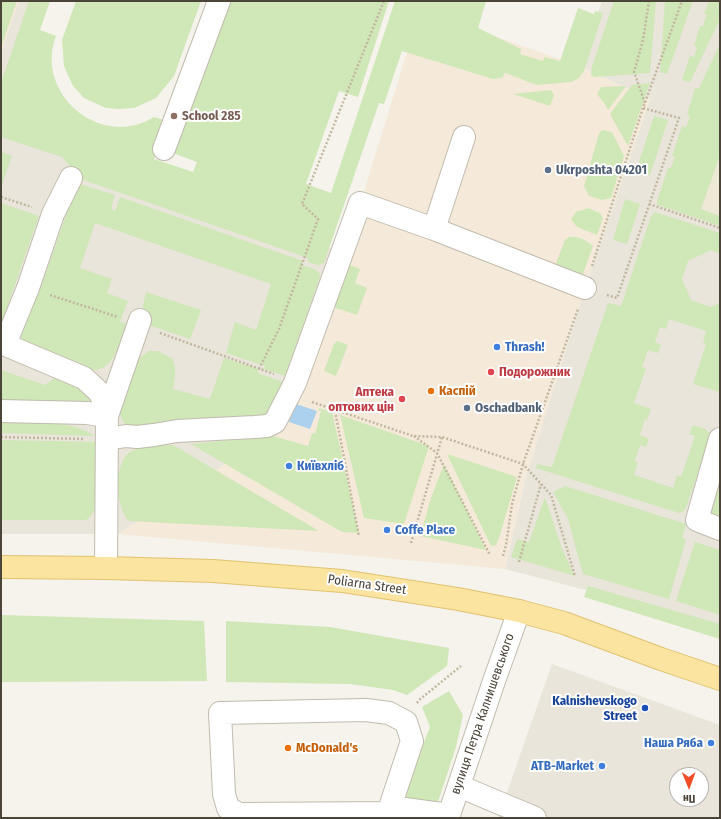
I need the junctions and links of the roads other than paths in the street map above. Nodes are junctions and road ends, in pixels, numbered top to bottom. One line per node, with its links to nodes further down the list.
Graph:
1 (219, 1): 3 (street)
2 (464, 137): 5 (street)
3 (164, 149)
4 (71, 178): 8 (street)
5 (434, 229): 6 (street); 11 (street)
6 (585, 288)
7 (140, 320): 10 (street)
8 (3, 343): 10 (street)
9 (1, 411): 10 (street)
10 (107, 416): 11 (street)
11 (107, 439): 15 (street)
12 (720, 439): 13 (street)
13 (720, 528)
14 (1, 567): 15 (main road, Poliarna Street)
15 (106, 568): 16 (main road, Poliarna Street)
16 (519, 611): 17 (main road, Poliarna Street); 18 (street, вулиця Петра Калнишевського)
17 (720, 679)
18 (459, 786): 19 (street, вулиця Петра Калнишевського); 21 (street)
19 (449, 816): 20 (street)
20 (428, 818)
21 (535, 818)

